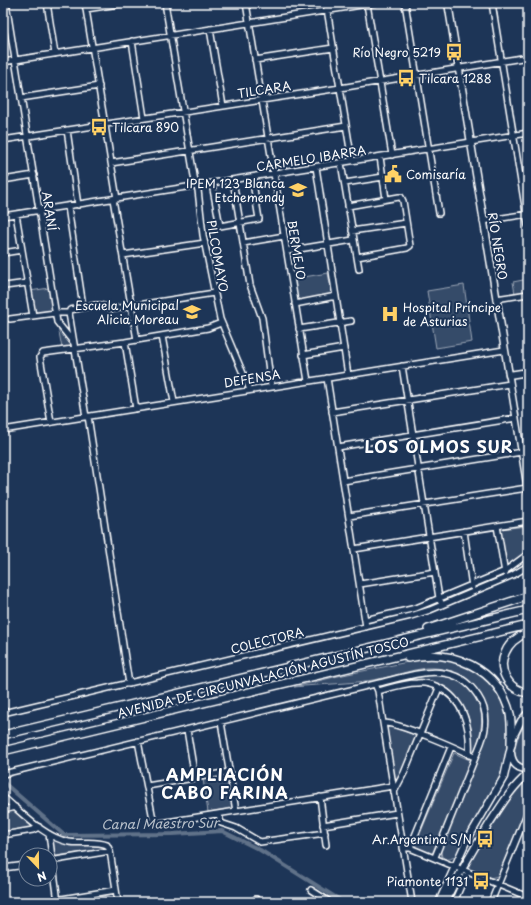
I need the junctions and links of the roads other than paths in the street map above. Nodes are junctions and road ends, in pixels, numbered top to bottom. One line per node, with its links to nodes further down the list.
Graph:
1 (6, 3): 15 (street, ARANÍ)
2 (47, 3): 23 (street)
3 (85, 3): 13 (street)
4 (125, 3): 13 (street)
5 (165, 3): 19 (street, PILCOMAYO)
6 (246, 3): 17 (street, BERMEJO)
7 (326, 3): 14 (street)
8 (374, 3): 12 (street)
9 (405, 3): 30 (street)
10 (448, 3): 29 (main road, RÍO NEGRO)
11 (492, 3): 27 (street)
12 (367, 4): 14 (street); 31 (street)
13 (86, 9): 21 (street)
14 (327, 10): 17 (street); 22 (street)
15 (9, 22): 16 (street); 25 (street, ARANÍ)
16 (3, 23)
17 (249, 23): 18 (street); 26 (street, BERMEJO)
18 (210, 29): 19 (street); 36 (street)
19 (171, 35): 20 (street); 37 (street, PILCOMAYO)
20 (132, 41): 21 (street); 38 (street)
21 (92, 48): 23 (street); 32 (street)
22 (334, 48): 26 (street); 33 (street)
23 (55, 54): 25 (street)
24 (528, 57): 27 (street, TILCARA)
25 (15, 60): 28 (street); 34 (street, ARANÍ)
26 (255, 60): 35 (street, BERMEJO)
27 (501, 61): 29 (street, TILCARA); 43 (street)
28 (3, 62)
29 (458, 68): 30 (street, TILCARA); 47 (main road, RÍO NEGRO)
30 (417, 75): 31 (street, TILCARA); 48 (street)
31 (380, 81): 33 (street, TILCARA); 50 (street)
32 (98, 86): 34 (street); 39 (street)
33 (340, 88): 35 (street, TILCARA); 40 (street)
34 (21, 98): 44 (street, ARANÍ)
35 (262, 100): 36 (street, TILCARA); 45 (street, BERMEJO)
36 (223, 106): 37 (street, TILCARA)
37 (183, 112): 38 (street, TILCARA); 49 (street, PILCOMAYO)
38 (144, 118): 39 (street, TILCARA)
39 (105, 124): 41 (street, TILCARA); 53 (street)
40 (346, 126): 45 (street); 52 (street)
41 (66, 130): 44 (street, TILCARA); 69 (street)
42 (528, 133): 43 (street, CARMELO IBARRA)
43 (513, 135): 47 (street, CARMELO IBARRA); 59 (street)
44 (27, 136): 46 (street, TILCARA); 56 (street, ARANÍ)
45 (268, 138): 49 (street); 57 (street, BERMEJO)
46 (3, 140)
47 (470, 142): 48 (street, CARMELO IBARRA); 77 (main road, RÍO NEGRO)
48 (429, 149): 50 (street, CARMELO IBARRA); 73 (street)
49 (189, 150): 53 (street); 66 (street, PILCOMAYO)
50 (392, 155): 51 (street, CARMELO IBARRA)
51 (380, 157): 52 (street, CARMELO IBARRA); 61 (street)
52 (352, 161): 54 (street, CARMELO IBARRA)
53 (111, 163): 67 (street)
54 (342, 163): 55 (street, CARMELO IBARRA); 64 (street)
55 (316, 167): 57 (street, CARMELO IBARRA); 86 (street)
56 (34, 174): 62 (street); 72 (street, ARANÍ)
57 (274, 174): 60 (street, CARMELO IBARRA); 82 (street, BERMEJO)
58 (528, 174): 59 (street)
59 (520, 176): 75 (street)
60 (252, 177): 63 (street, CARMELO IBARRA); 78 (street)
61 (383, 177): 64 (street); 68 (street)
62 (3, 180)
63 (233, 180): 65 (street, CARMELO IBARRA); 78 (street)
64 (345, 183): 70 (street)
65 (212, 184): 66 (street, CARMELO IBARRA); 78 (street)
66 (196, 186): 67 (street, CARMELO IBARRA); 84 (street, PILCOMAYO)
67 (115, 199): 69 (street, CARMELO IBARRA); 90 (street)
68 (386, 199): 70 (street); 79 (street)
69 (78, 205): 71 (street, CARMELO IBARRA)
70 (348, 206): 81 (street)
71 (68, 207): 72 (street, CARMELO IBARRA); 100 (street)
72 (40, 211): 74 (street, CARMELO IBARRA); 102 (street, ARANÍ)
73 (439, 213)
74 (16, 214): 76 (street, CARMELO IBARRA); 87 (street)
75 (527, 214): 77 (street); 80 (street)
76 (3, 216)
77 (483, 221): 98 (main road, RÍO NEGRO)
78 (240, 222): 85 (street)
79 (406, 223): 81 (street); 91 (street)
80 (528, 225)
81 (352, 231): 83 (street)
82 (284, 236): 85 (street); 88 (street, BERMEJO)
83 (353, 240): 86 (street); 91 (street)
84 (205, 243): 90 (street); 95 (street, PILCOMAYO)
85 (243, 243): 125 (street)
86 (328, 244): 88 (street); 97 (street)
87 (22, 250): 89 (street); 93 (street)
88 (287, 251): 99 (street, BERMEJO)
89 (3, 253)
90 (122, 255): 101 (street)
91 (357, 256): 92 (street)
92 (359, 269)
93 (27, 283): 94 (street); 104 (street)
94 (5, 286)
95 (214, 293): 101 (street); 107 (street, PILCOMAYO)
96 (528, 294): 98 (street)
97 (336, 296): 99 (street); 108 (street)
98 (496, 299): 116 (main road, RÍO NEGRO)
99 (295, 304): 109 (street, BERMEJO)
100 (83, 306): 101 (street); 103 (street)
101 (131, 306): 111 (street)
102 (55, 313): 103 (street); 104 (street); 112 (street, ARANÍ)
103 (69, 313): 112 (street)
104 (33, 316): 105 (street)
105 (10, 319)
106 (351, 321): 108 (street)
107 (221, 323): 110 (street); 126 (street, PILCOMAYO)
108 (340, 323): 109 (street); 114 (street)
109 (299, 329): 117 (street, BERMEJO)
110 (162, 336): 111 (street); 128 (street)
111 (137, 340): 113 (street)
112 (74, 342): 115 (street)
113 (124, 342): 115 (street); 129 (street)
114 (344, 348): 117 (street); 120 (street)
115 (74, 349): 131 (street); 133 (street)
116 (504, 350): 118 (street, DEFENSA); 121 (main road, RÍO NEGRO)
117 (303, 355): 123 (street, BERMEJO)
118 (402, 366): 120 (street, DEFENSA); 127 (street)
119 (528, 372): 121 (main road)
120 (348, 375): 122 (street, DEFENSA)
121 (509, 375): 124 (street, RÍO NEGRO)
122 (327, 378): 123 (street, DEFENSA); 130 (street)
123 (308, 381): 125 (street, DEFENSA)
124 (510, 384): 127 (street); 132 (street, RÍO NEGRO)
125 (272, 386): 126 (street, DEFENSA)
126 (250, 390): 128 (street, DEFENSA)
127 (408, 400): 130 (street); 135 (street)
128 (174, 402): 129 (street, DEFENSA)
129 (136, 408): 131 (street, DEFENSA)
130 (332, 412): 136 (street)
131 (87, 417): 133 (street, DEFENSA); 167 (street)
132 (516, 418): 135 (street); 138 (street, RÍO NEGRO)
133 (51, 422): 134 (street, DEFENSA)
134 (3, 430)
135 (413, 435): 136 (street); 139 (street)
136 (338, 447): 140 (street)
137 (528, 451): 138 (street)
138 (521, 452): 139 (street); 141 (street, RÍO NEGRO)
139 (419, 469): 140 (street); 142 (street)
140 (343, 481): 143 (street)
141 (528, 490): 142 (street)
142 (424, 504): 143 (street); 147 (street)
143 (349, 516): 148 (street)
144 (528, 521): 145 (street)
145 (497, 526): 146 (street); 151 (street)
146 (464, 531): 147 (street); 155 (street)
147 (430, 537): 148 (street); 152 (street)
148 (354, 548): 154 (street)
149 (528, 554): 151 (street)
150 (528, 566): 153 (street, COLECTORA)
151 (505, 571): 153 (street); 155 (street)
152 (435, 572): 154 (street); 158 (street)
153 (506, 578): 156 (street, COLECTORA)
154 (360, 584): 161 (street)
155 (472, 585): 156 (street); 158 (street)
156 (473, 592): 159 (street, COLECTORA)
157 (528, 596): 166 (highway)
158 (439, 598): 159 (street); 161 (street)
159 (442, 605): 163 (street, COLECTORA)
160 (528, 610): 166 (highway, AVENIDA DE CIRCUNVALACIÓN AGUSTÍN TOSCO)
161 (365, 620): 163 (street)
162 (528, 625): 165 (highway, AVENIDA DE CIRCUNVALACIÓN AGUSTÍN TOSCO)
163 (366, 627): 167 (street, COLECTORA)
164 (528, 632): 171 (highway)
165 (364, 664): 180 (highway); 182 (highway, AVENIDA DE CIRCUNVALACIÓN AGUSTÍN TOSCO)
166 (269, 672): 178 (highway, AVENIDA DE CIRCUNVALACIÓN AGUSTÍN TOSCO)
167 (129, 684): 172 (street, COLECTORA)
168 (375, 684): 170 (street); 174 (street); 184 (street)
169 (439, 688): 170 (street); 177 (street); 183 (street)
170 (378, 691): 175 (street)
171 (528, 693)
172 (3, 713)
173 (528, 713): 180 (main road)
174 (221, 722): 176 (street); 186 (street)
175 (383, 723): 177 (street); 191 (street)
176 (187, 730): 179 (street); 189 (street)
177 (419, 734): 181 (street); 192 (street)
178 (3, 736)
179 (138, 741): 187 (street); 190 (street)
180 (510, 746): 185 (main road); 214 (main road)
181 (451, 747): 183 (street); 209 (street)
182 (3, 751)
183 (469, 755): 184 (street)
184 (475, 758): 211 (street)
185 (528, 770)
186 (229, 772): 189 (street); 197 (street)
187 (3, 774)
188 (528, 774): 216 (main road)
189 (195, 778): 190 (street)
190 (147, 786): 200 (street)
191 (393, 786): 192 (street); 194 (street)
192 (394, 792): 199 (street)
193 (3, 797): 195 (street)
194 (320, 798): 197 (street); 201 (street)
195 (15, 807): 196 (street); 202 (street)
196 (3, 810)
197 (236, 811): 200 (street)
198 (528, 811): 217 (street)
199 (397, 813): 201 (street); 208 (street)
200 (219, 814): 203 (street)
201 (323, 824): 203 (street)
202 (40, 827): 204 (street); 205 (street)
203 (325, 833): 206 (street)
204 (49, 834): 207 (street); 210 (street)
205 (3, 835)
206 (326, 845)
207 (50, 847)
208 (403, 848): 209 (street); 226 (street)
209 (410, 848): 211 (street)
210 (110, 851): 212 (street); 219 (street)
211 (434, 857): 214 (street)
212 (58, 859)
213 (18, 866): 215 (street)
214 (454, 866): 216 (street); 227 (main road)
215 (3, 868)
216 (464, 871): 217 (street); 228 (main road); 229 (street)
217 (498, 885): 221 (street); 230 (street)
218 (56, 887): 222 (street)
219 (116, 890): 222 (street); 224 (street)
220 (311, 890): 225 (street)
221 (528, 897)
222 (58, 901): 223 (street)
223 (43, 902)
224 (118, 902)
225 (330, 902)
226 (412, 902)
227 (439, 902)
228 (445, 902)
229 (454, 902)
230 (491, 902)

